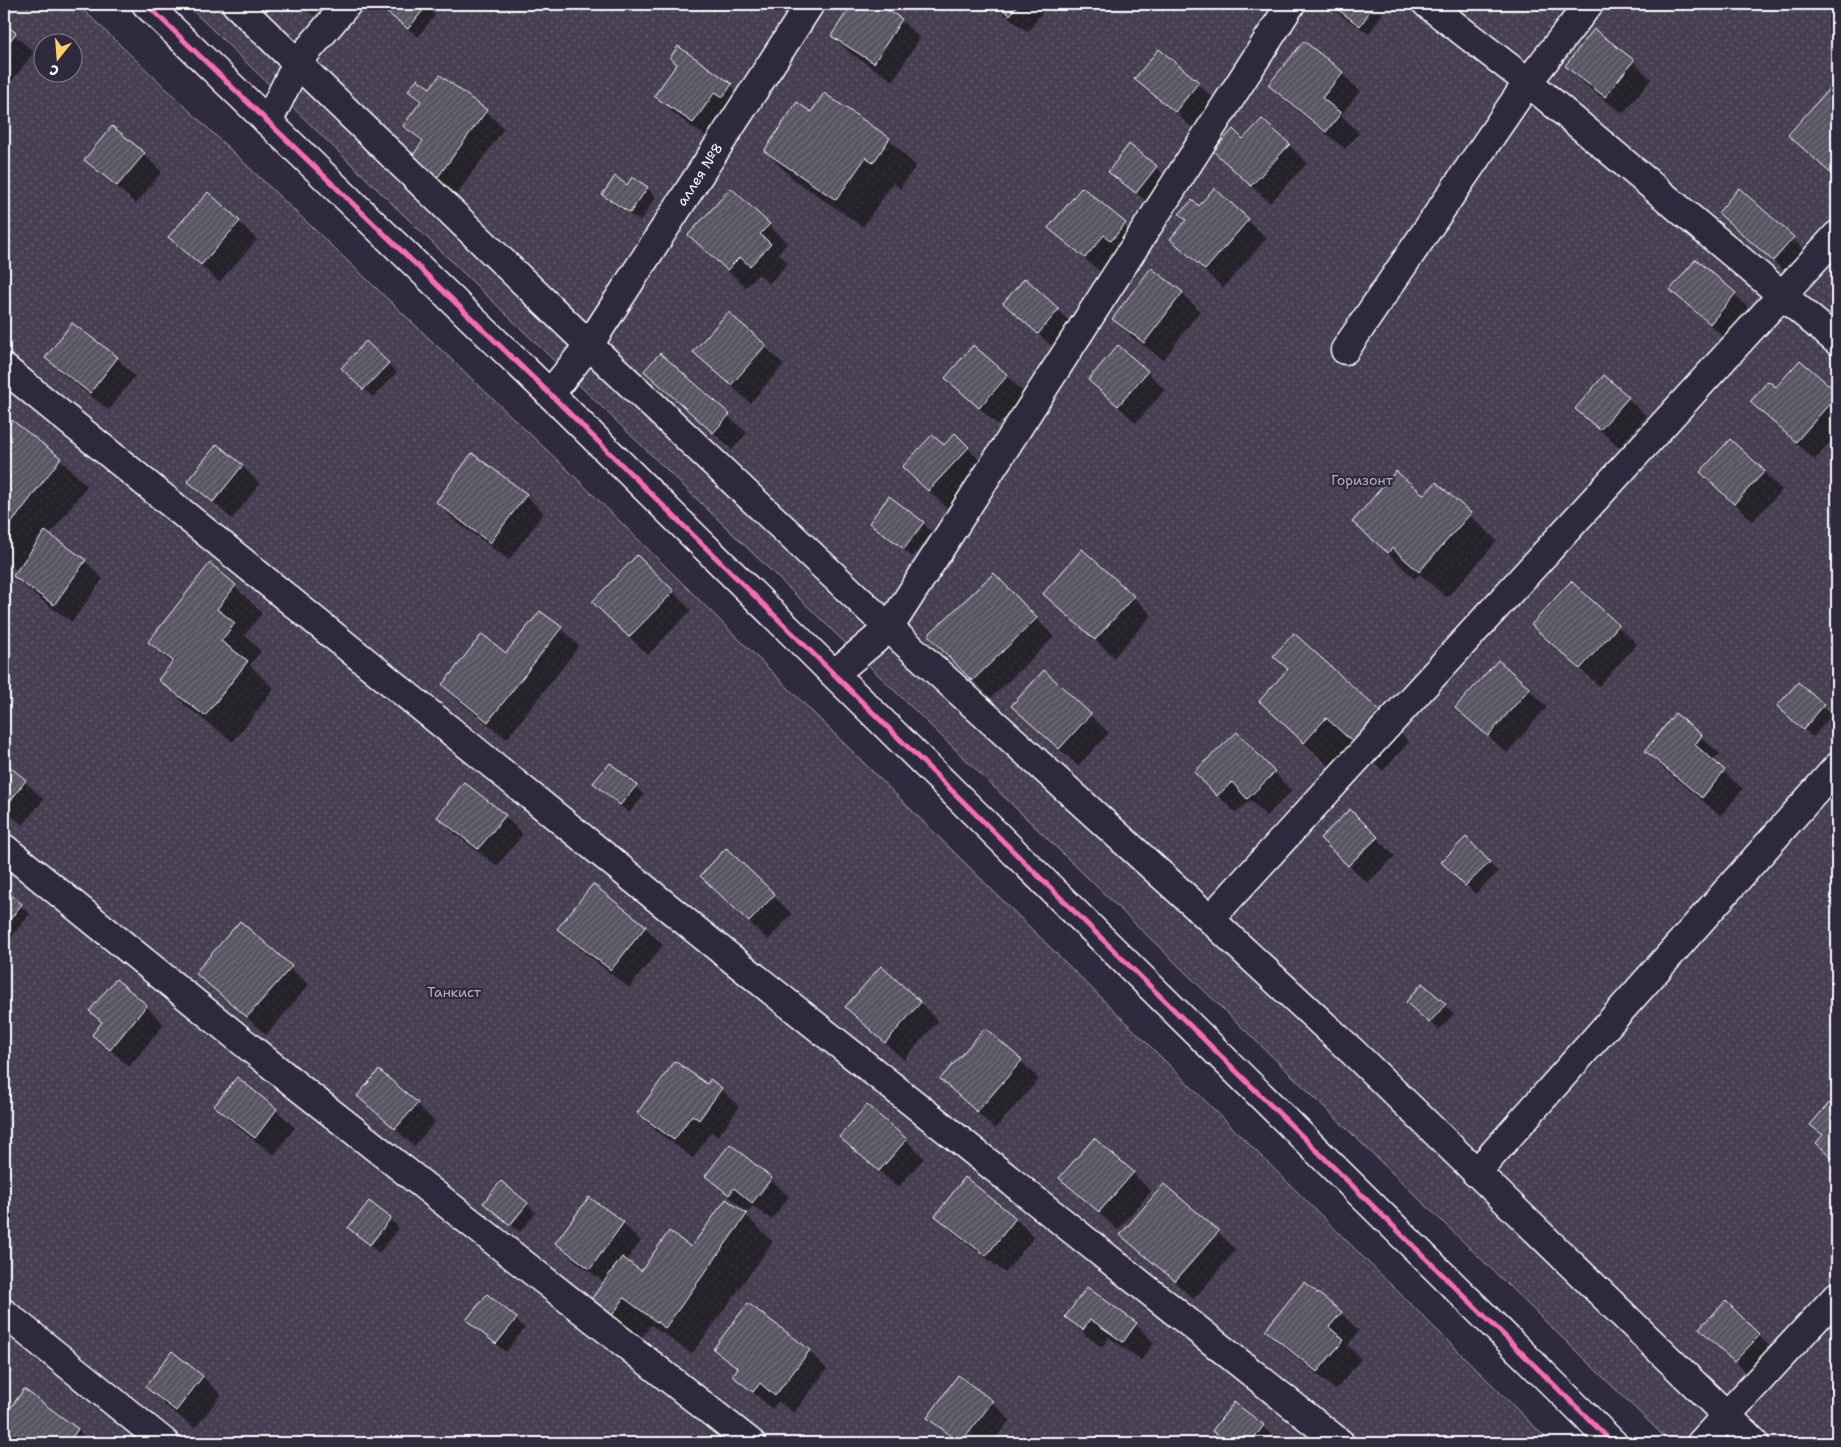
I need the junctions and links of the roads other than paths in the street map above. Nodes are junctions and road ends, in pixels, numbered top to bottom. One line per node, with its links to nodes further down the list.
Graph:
1 (146, 4): 10 (street)
2 (236, 4): 8 (street)
3 (347, 4): 8 (street)
4 (810, 4): 14 (street, аллея №8)
5 (1291, 4): 18 (street)
6 (1428, 4): 9 (street)
7 (1589, 4): 9 (street)
8 (297, 63): 10 (street); 14 (street)
9 (1528, 82): 12 (street); 15 (street)
10 (268, 122): 17 (street)
11 (1837, 235): 12 (street)
12 (1782, 295): 13 (street); 22 (street)
13 (1837, 341)
14 (589, 344): 17 (street, аллея №8); 18 (street)
15 (1345, 350)
16 (4, 368): 29 (street)
17 (550, 394): 19 (street)
18 (889, 628): 19 (street); 22 (street)
19 (834, 674): 30 (street)
20 (1837, 767): 23 (street)
21 (4, 848): 28 (street)
22 (1210, 919): 23 (street)
23 (1476, 1173): 26 (street)
24 (1837, 1296): 26 (street)
25 (4, 1313): 27 (street)
26 (1727, 1416): 31 (street); 32 (street)
27 (165, 1443)
28 (751, 1443)
29 (1340, 1443)
30 (1612, 1443)
31 (1701, 1443)
32 (1755, 1443)

